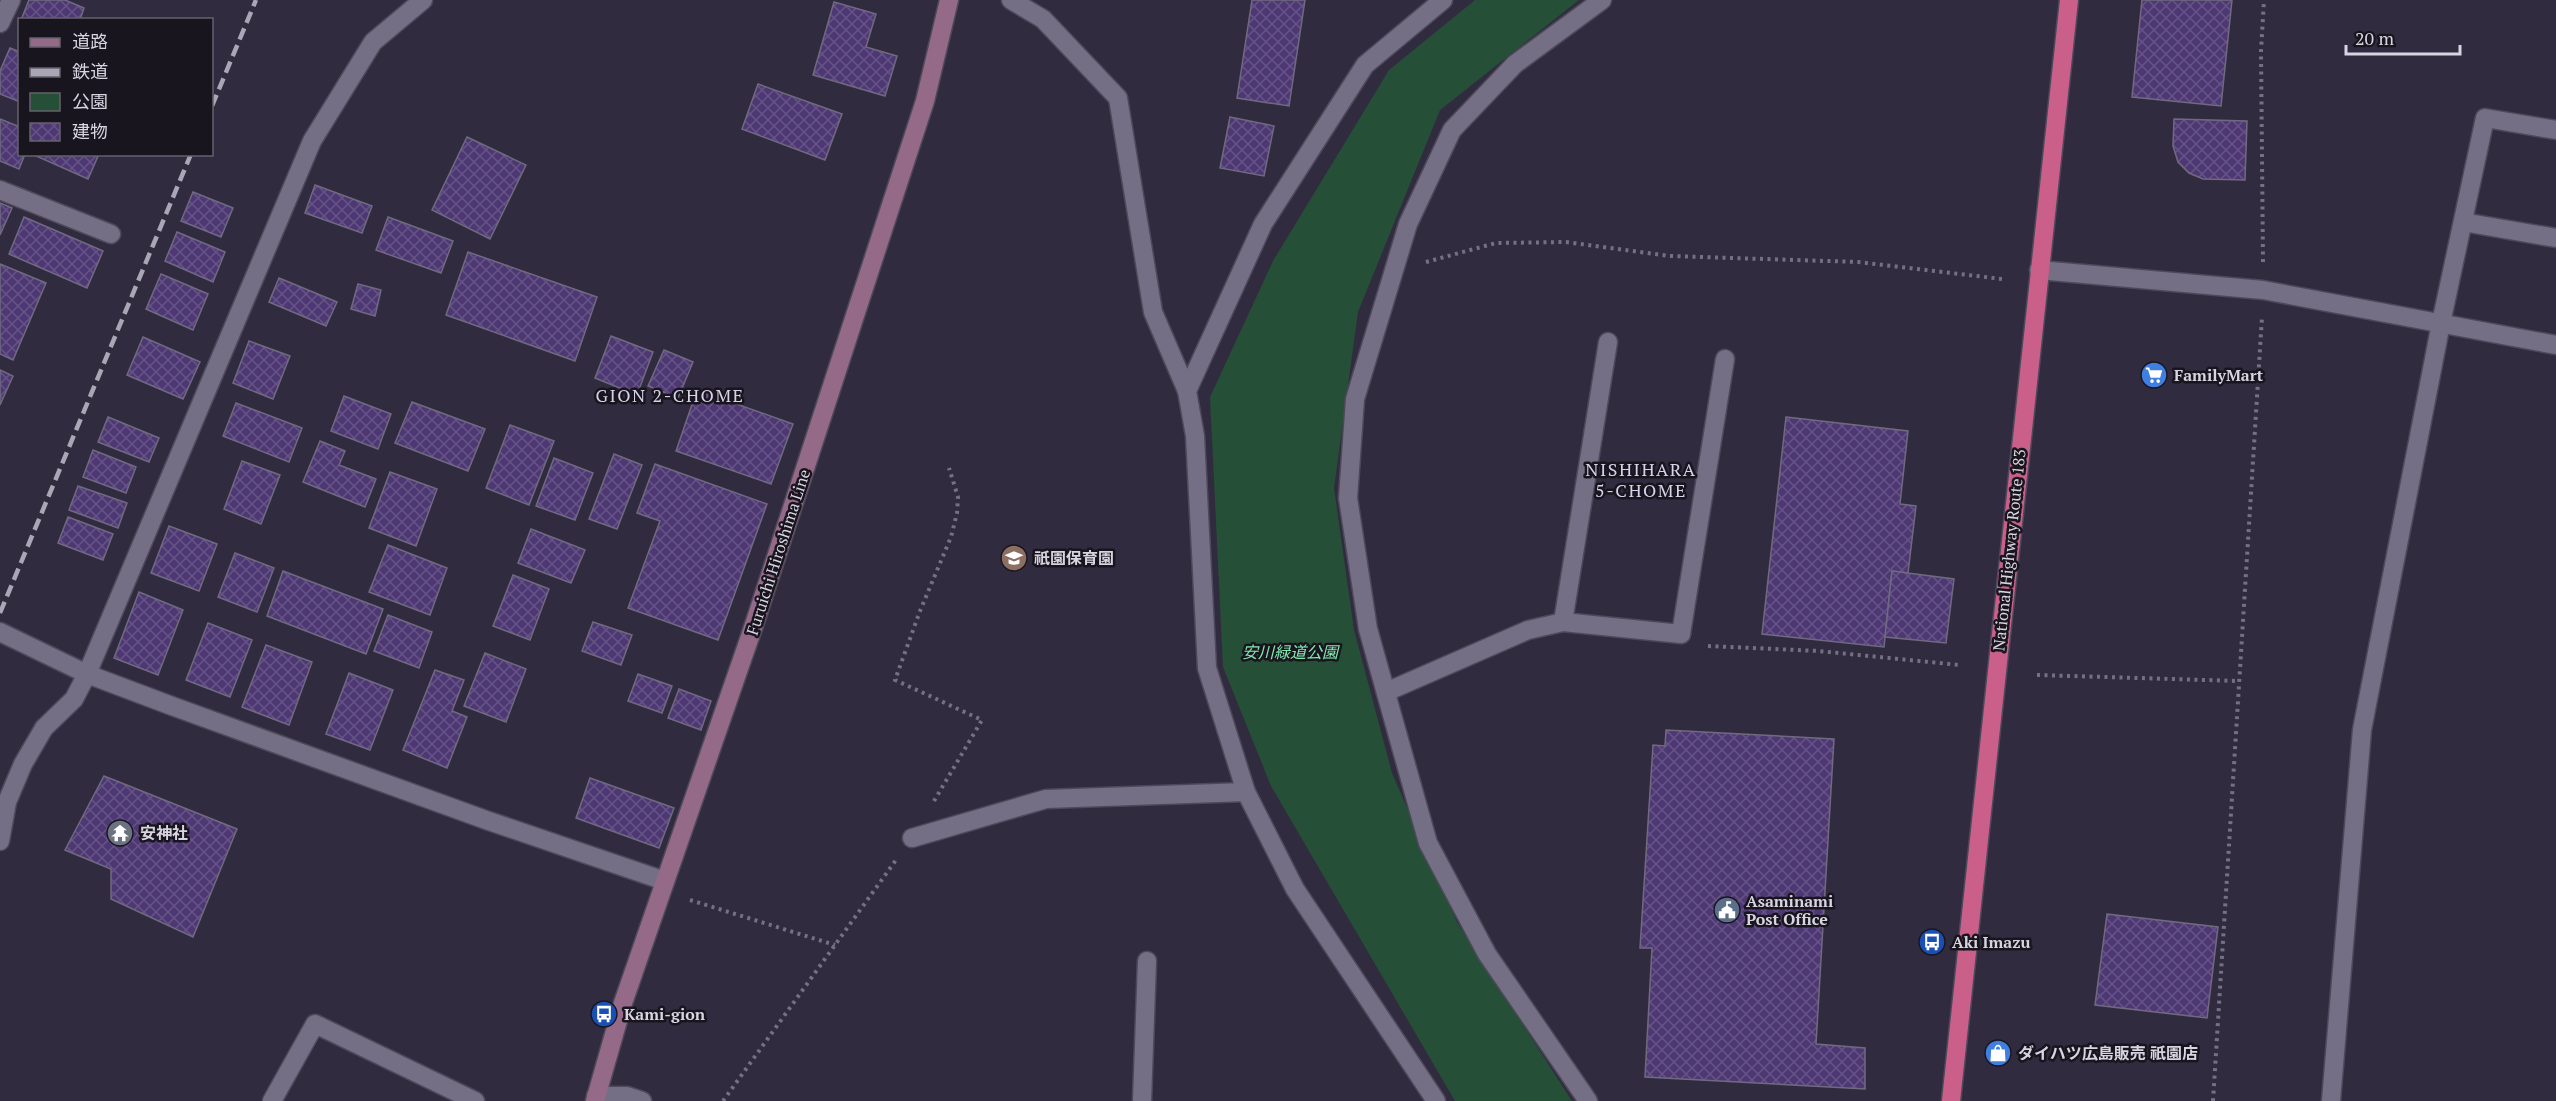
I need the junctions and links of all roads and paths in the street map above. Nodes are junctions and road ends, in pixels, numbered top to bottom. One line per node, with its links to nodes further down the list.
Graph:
1 (11, 0): 9 (street)
2 (423, 0): 29 (street)
3 (949, 0): 36 (main road, Furuichi Hiroshima Line)
4 (1011, 0): 23 (street)
5 (1443, 0): 23 (street)
6 (1602, 0): 16 (street)
7 (2068, 0): 15 (highway, National Highway Route 183)
8 (2264, 0): 18 (path)
9 (0, 23)
10 (2556, 130): 12 (street)
11 (0, 190): 13 (street)
12 (2463, 222): 14 (street); 19 (street)
13 (111, 234)
14 (2556, 238)
15 (2039, 270): 18 (street); 47 (highway, National Highway Route 183)
16 (1393, 271): 17 (path); 32 (street)
17 (2002, 279)
18 (2263, 290): 19 (street); 31 (path)
19 (2441, 323): 21 (street); 49 (street)
20 (1608, 342): 25 (street)
21 (2556, 345)
22 (1725, 359): 27 (street)
23 (1187, 391): 33 (street)
24 (949, 468): 34 (path)
25 (1563, 622): 27 (street); 32 (street)
26 (0, 632): 29 (street)
27 (1681, 634): 28 (path)
28 (1959, 665)
29 (87, 674): 35 (street); 36 (street)
30 (2037, 675): 31 (path)
31 (2239, 681): 48 (path)
32 (1386, 692): 46 (street)
33 (1246, 792): 34 (street); 45 (street)
34 (912, 838): 37 (path)
35 (0, 841)
36 (663, 886): 37 (path); 39 (main road, Furuichi Hiroshima Line)
37 (835, 945): 43 (path)
38 (1147, 961): 44 (street)
39 (596, 1098): 42 (street)
40 (272, 1101): 41 (street)
41 (475, 1101)
42 (642, 1101)
43 (723, 1101)
44 (1142, 1101)
45 (1436, 1101)
46 (1588, 1101)
47 (1951, 1101)
48 (2213, 1101)
49 (2331, 1101)

